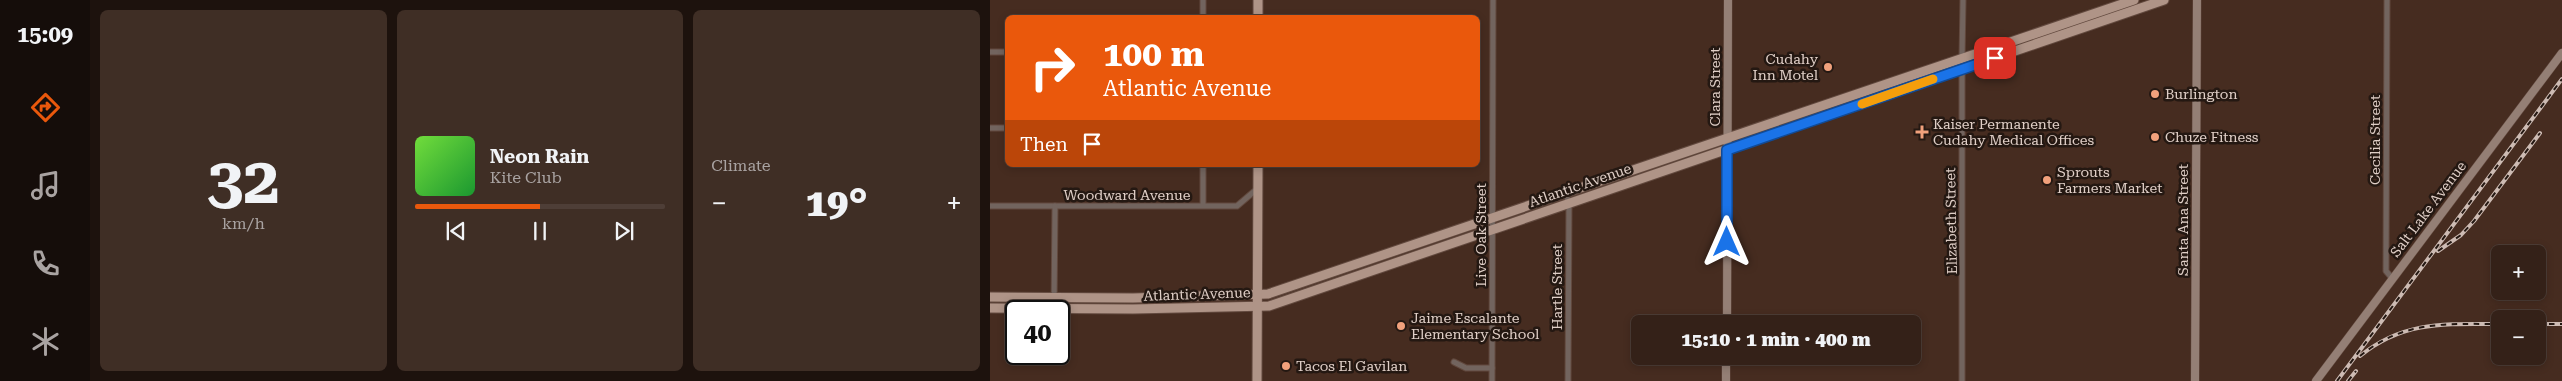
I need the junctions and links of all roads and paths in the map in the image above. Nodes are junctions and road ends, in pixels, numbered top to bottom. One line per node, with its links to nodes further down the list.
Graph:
1 (1203, 0): 10 (street)
2 (1258, 0): 11 (main road)
3 (1493, 0): 29 (street, Live Oak Street)
4 (1728, 0): 19 (street, Clara Street)
5 (1963, 0): 15 (street, Elizabeth Street)
6 (2134, 0): 15 (main road, Atlantic Avenue)
7 (2164, 0): 16 (main road, Atlantic Avenue)
8 (2197, 0): 48 (street, Santa Ana Street)
9 (2387, 0): 31 (street, Cecilia Street)
10 (1203, 15)
11 (1258, 15)
12 (990, 52): 13 (street)
13 (1005, 52)
14 (2562, 53): 31 (street, Salt Lake Avenue)
15 (1962, 58): 16 (street, Elizabeth Street); 19 (main road, Atlantic Avenue)
16 (1962, 70): 20 (main road, Atlantic Avenue); 47 (street, Elizabeth Street)
17 (990, 128): 18 (street)
18 (1005, 128)
19 (1727, 137): 20 (street, Clara Street); 24 (main road, Atlantic Avenue)
20 (1727, 150): 25 (main road, Atlantic Avenue); 39 (street, Clara Street)
21 (1203, 167): 28 (street)
22 (1258, 167): 23 (main road)
23 (1258, 189): 28 (street, Woodward Avenue); 32 (main road)
24 (1565, 193): 25 (street, Hartle Street); 29 (main road, Atlantic Avenue)
25 (1569, 203): 30 (main road, Atlantic Avenue); 45 (street, Hartle Street)
26 (990, 206): 27 (street, Woodward Avenue)
27 (1055, 206): 28 (street, Woodward Avenue); 34 (street)
28 (1203, 206)
29 (1492, 218): 30 (street, Live Oak Street); 32 (main road, Atlantic Avenue)
30 (1492, 229): 35 (main road, Atlantic Avenue); 42 (street, Live Oak Street)
31 (2392, 278): 49 (street, Salt Lake Avenue)
32 (1258, 295): 34 (main road, Atlantic Avenue); 35 (main road)
33 (990, 297): 34 (main road, Atlantic Avenue)
34 (1054, 298)
35 (1258, 306): 38 (main road, Atlantic Avenue); 43 (main road)
36 (990, 308): 37 (main road, Atlantic Avenue)
37 (1005, 308)
38 (1070, 309)
39 (1727, 315)
40 (1454, 362): 42 (street)
41 (1726, 365): 46 (street)
42 (1492, 368): 44 (street, Live Oak Street)
43 (1257, 381)
44 (1492, 381)
45 (1568, 381)
46 (1726, 381)
47 (1962, 381)
48 (2195, 381)
49 (2316, 381)

